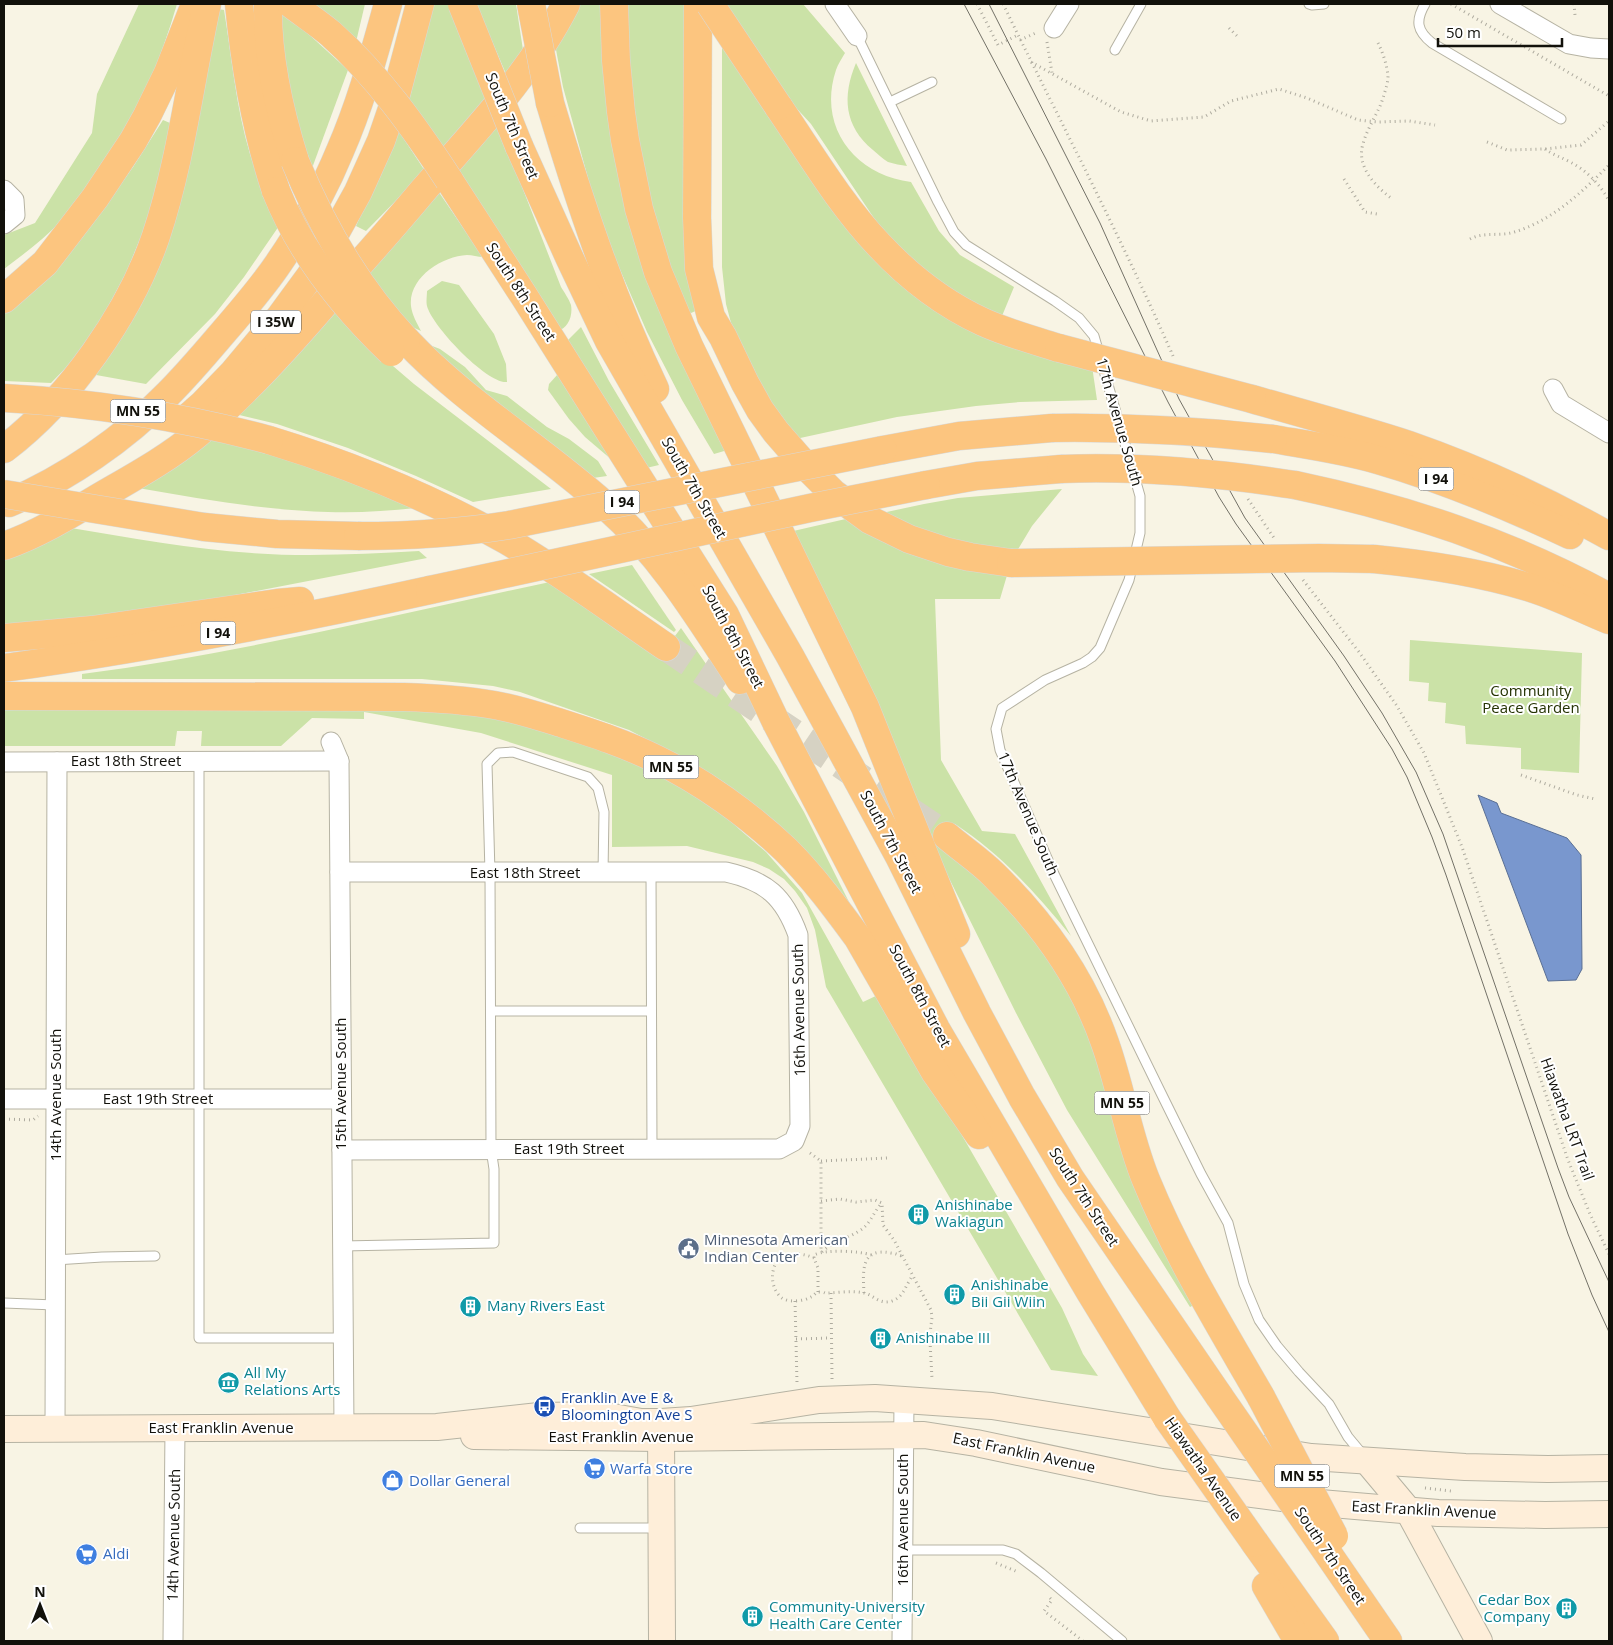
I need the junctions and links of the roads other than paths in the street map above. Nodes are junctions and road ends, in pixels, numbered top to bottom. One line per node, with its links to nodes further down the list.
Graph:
1 (195, 4): 30 (highway)
2 (207, 4): 39 (highway)
3 (239, 4): 35 (highway, bridge)
4 (268, 4): 35 (highway, bridge)
5 (291, 4): 56 (highway, South 8th Street, bridge)
6 (388, 4): 41 (highway, I 35W)
7 (420, 4): 43 (highway, I 35W)
8 (462, 4): 48 (highway, South 7th Street, bridge)
9 (531, 4): 48 (highway, bridge)
10 (566, 4): 43 (highway)
11 (614, 4): 65 (highway)
12 (698, 4): 34 (highway)
13 (710, 4): 42 (highway, bridge)
14 (715, 4): 34 (highway)
15 (835, 4): 23 (street)
16 (1069, 4): 22 (street)
17 (1141, 4): 24 (lane)
18 (1309, 4): 19 (lane)
19 (1324, 4)
20 (1425, 4): 28 (lane)
21 (1500, 4): 25 (street)
22 (1054, 28)
23 (857, 36): 27 (lane, 17th Avenue South)
24 (1115, 50)
25 (1609, 50)
26 (932, 82): 27 (lane)
27 (890, 102): 88 (lane, 17th Avenue South)
28 (1561, 120)
29 (4, 190): 31 (street)
30 (95, 198): 32 (highway); 33 (highway)
31 (9, 220)
32 (4, 278)
33 (4, 299)
34 (723, 337): 45 (highway, bridge)
35 (399, 346): 56 (highway)
36 (1553, 389): 38 (street)
37 (4, 398): 47 (highway, MN 55, bridge)
38 (1609, 433)
39 (4, 449)
40 (4, 494): 42 (highway, I 94, bridge)
41 (4, 506)
42 (1599, 540)
43 (4, 545)
44 (430, 590): 45 (highway, I 94, bridge); 46 (highway); 49 (highway, I 94)
45 (1599, 604)
46 (4, 638)
47 (666, 647)
48 (790, 656): 65 (highway, South 7th Street)
49 (4, 668)
50 (4, 696): 77 (highway, MN 55)
51 (331, 742): 53 (street, 15th Avenue South)
52 (199, 761): 53 (street, East 18th Street); 55 (street, East 18th Street); 68 (lane)
53 (339, 761): 58 (street, 15th Avenue South)
54 (4, 762): 55 (street, East 18th Street)
55 (57, 762): 67 (street, 14th Avenue South)
56 (809, 786): 77 (highway, South 8th Street)
57 (947, 836): 96 (highway, MN 55, bridge)
58 (340, 872): 61 (street, East 18th Street); 69 (street, 15th Avenue South)
59 (651, 872): 60 (street, East 18th Street); 62 (street, East 18th Street); 64 (lane)
60 (710, 872): 70 (street, 16th Avenue South)
61 (490, 873): 62 (street, East 18th Street); 62 (lane); 63 (lane)
62 (603, 873)
63 (490, 1011): 64 (lane); 71 (lane)
64 (651, 1011): 72 (lane)
65 (1022, 1097): 96 (highway, South 7th Street, bridge)
66 (4, 1099): 67 (street, East 19th Street)
67 (56, 1099): 68 (street, East 19th Street); 76 (street, 14th Avenue South)
68 (200, 1099): 69 (street, East 19th Street); 80 (lane)
69 (341, 1099): 73 (street, 15th Avenue South)
70 (794, 1141): 72 (street, East 19th Street)
71 (491, 1149): 72 (street, East 19th Street); 73 (street, East 19th Street); 74 (lane)
72 (652, 1149)
73 (342, 1150): 74 (street, 15th Avenue South)
74 (342, 1246): 80 (street, 15th Avenue South)
75 (156, 1256): 76 (lane)
76 (55, 1260): 79 (street, 14th Avenue South)
77 (1090, 1292): 94 (highway, Hiawatha Avenue / MN 55, bridge)
78 (4, 1303): 79 (lane)
79 (55, 1305): 85 (street, 14th Avenue South)
80 (343, 1338): 83 (street, 15th Avenue South)
81 (904, 1400): 86 (main road, East Franklin Avenue); 87 (street, 16th Avenue South); 88 (main road, East Franklin Avenue)
82 (175, 1428): 83 (main road, East Franklin Avenue); 85 (main road, East Franklin Avenue); 97 (street, 14th Avenue South)
83 (344, 1428): 86 (main road, East Franklin Avenue)
84 (4, 1429): 85 (main road, East Franklin Avenue)
85 (55, 1429)
86 (661, 1430): 87 (main road, East Franklin Avenue); 93 (main road)
87 (903, 1436): 90 (main road, East Franklin Avenue); 95 (street, 16th Avenue South)
88 (1368, 1461): 89 (main road, East Franklin Avenue); 90 (main road, 17th Avenue South)
89 (1609, 1468)
90 (1408, 1510): 91 (main road, East Franklin Avenue); 104 (main road, 17th Avenue South)
91 (1609, 1514)
92 (580, 1528): 93 (lane)
93 (662, 1528): 98 (main road)
94 (1248, 1543): 101 (highway); 102 (highway, Hiawatha Avenue / MN 55)
95 (904, 1550): 99 (street, 16th Avenue South); 100 (lane)
96 (1336, 1555): 103 (highway, South 7th Street)
97 (173, 1641)
98 (662, 1641)
99 (902, 1641)
100 (1122, 1641)
101 (1298, 1641)
102 (1325, 1641)
103 (1389, 1641)
104 (1479, 1641)

